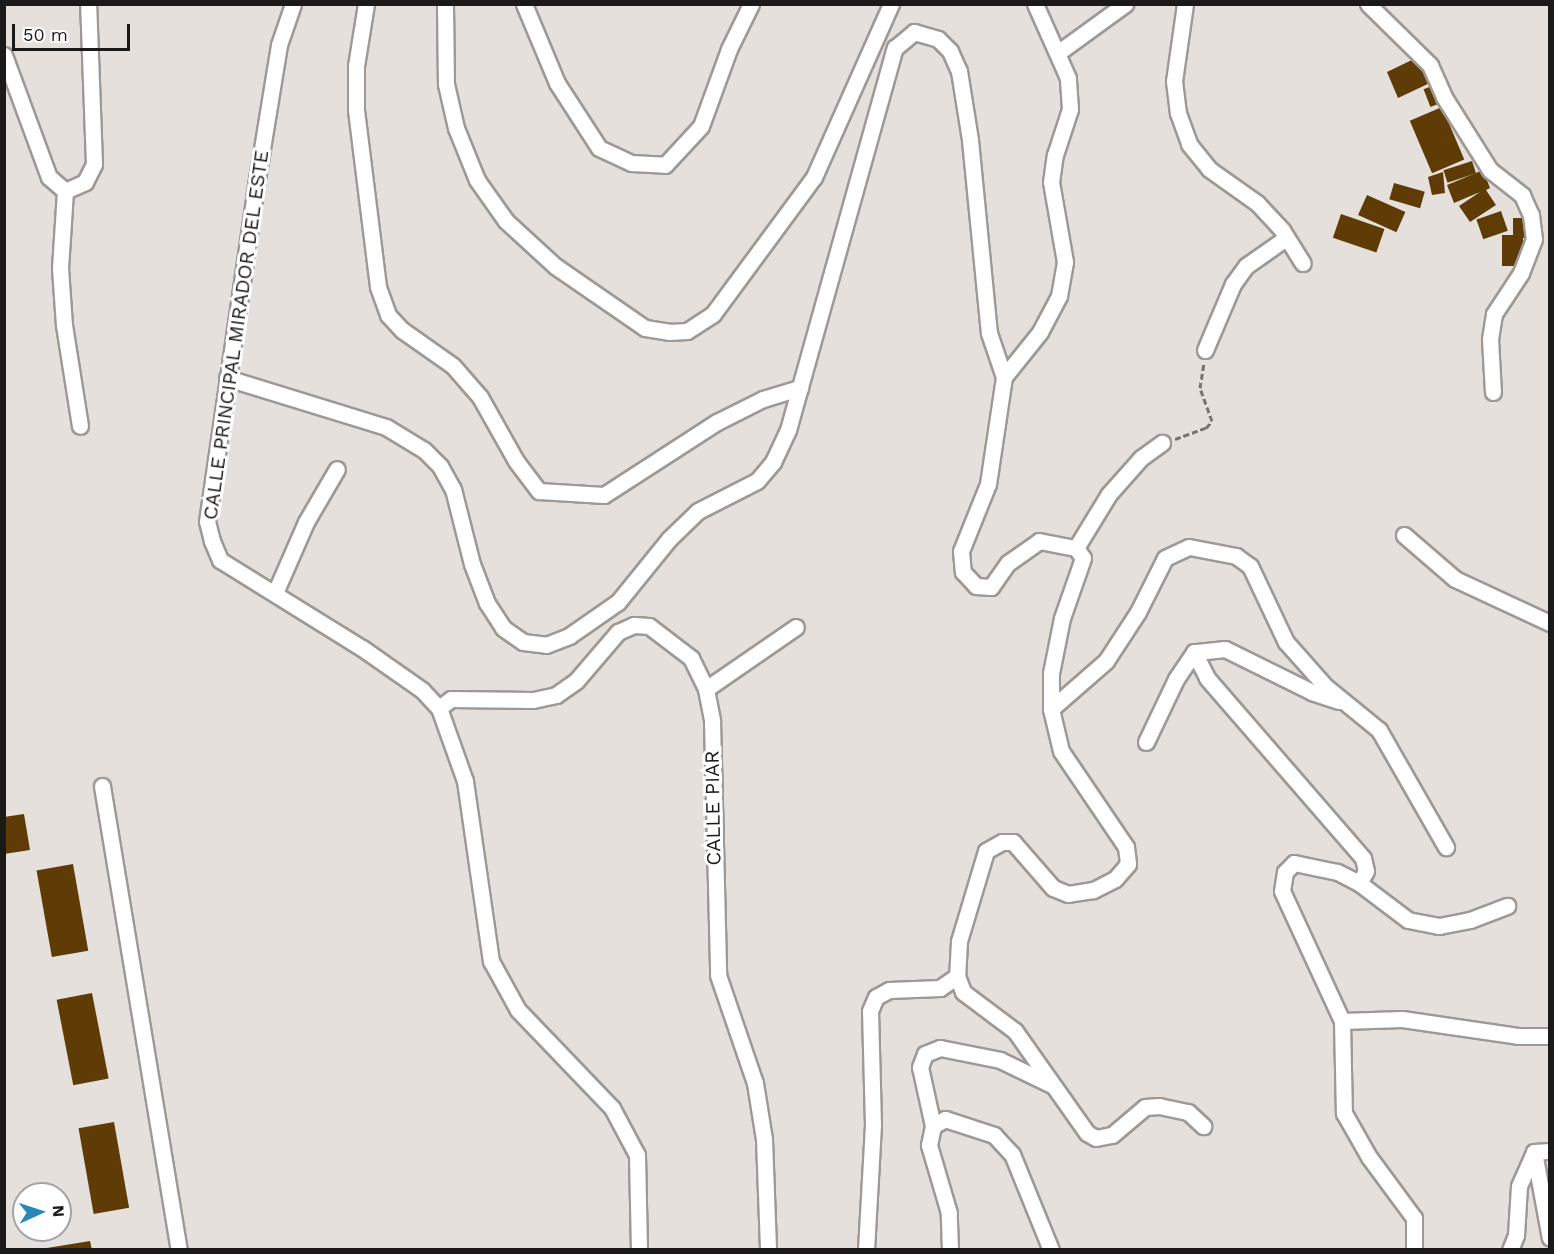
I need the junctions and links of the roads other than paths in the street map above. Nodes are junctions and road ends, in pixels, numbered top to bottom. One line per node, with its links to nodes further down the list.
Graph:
1 (88, 4): 14 (street)
2 (293, 4): 19 (street, CALLE PRINCIPAL MIRADOR DEL ESTE)
3 (366, 4): 20 (street)
4 (445, 4): 7 (street)
5 (524, 4): 6 (street)
6 (751, 4)
7 (891, 4)
8 (1035, 4): 12 (street)
9 (1125, 4): 12 (street)
10 (1185, 4): 15 (street)
11 (1368, 4): 21 (street)
12 (1059, 52): 18 (street)
13 (4, 55): 14 (street)
14 (65, 191): 22 (street)
15 (1287, 238): 16 (street); 17 (street)
16 (1303, 263)
17 (1205, 350)
18 (1004, 377): 20 (street); 26 (street)
19 (227, 378): 20 (street); 27 (street, CALLE PRINCIPAL MIRADOR DEL ESTE)
20 (800, 388)
21 (1493, 392)
22 (80, 426)
23 (1162, 443): 26 (street)
24 (337, 469): 27 (street)
25 (1404, 535): 28 (street)
26 (1076, 548): 34 (street)
27 (274, 593): 33 (street, CALLE PRINCIPAL MIRADOR DEL ESTE)
28 (1550, 623)
29 (796, 627): 31 (street)
30 (1194, 652): 32 (street); 35 (street); 38 (street)
31 (706, 689): 33 (street, CALLE PIAR); 50 (street, CALLE PIAR)
32 (1346, 703): 34 (street); 37 (street)
33 (439, 708): 49 (street, CALLE PRINCIPAL MIRADOR DEL ESTE)
34 (1051, 709): 40 (street)
35 (1146, 742)
36 (102, 786): 48 (street)
37 (1446, 848)
38 (1359, 883): 39 (street); 41 (street)
39 (1508, 906)
40 (957, 976): 43 (street); 51 (street)
41 (1342, 1021): 42 (street); 54 (street)
42 (1550, 1036)
43 (1054, 1086): 44 (street); 45 (street)
44 (933, 1126): 52 (street); 53 (street)
45 (1203, 1126)
46 (1542, 1151): 47 (street); 55 (street)
47 (1550, 1238)
48 (179, 1250)
49 (639, 1250)
50 (768, 1250)
51 (866, 1250)
52 (950, 1250)
53 (1051, 1250)
54 (1414, 1250)
55 (1510, 1250)

